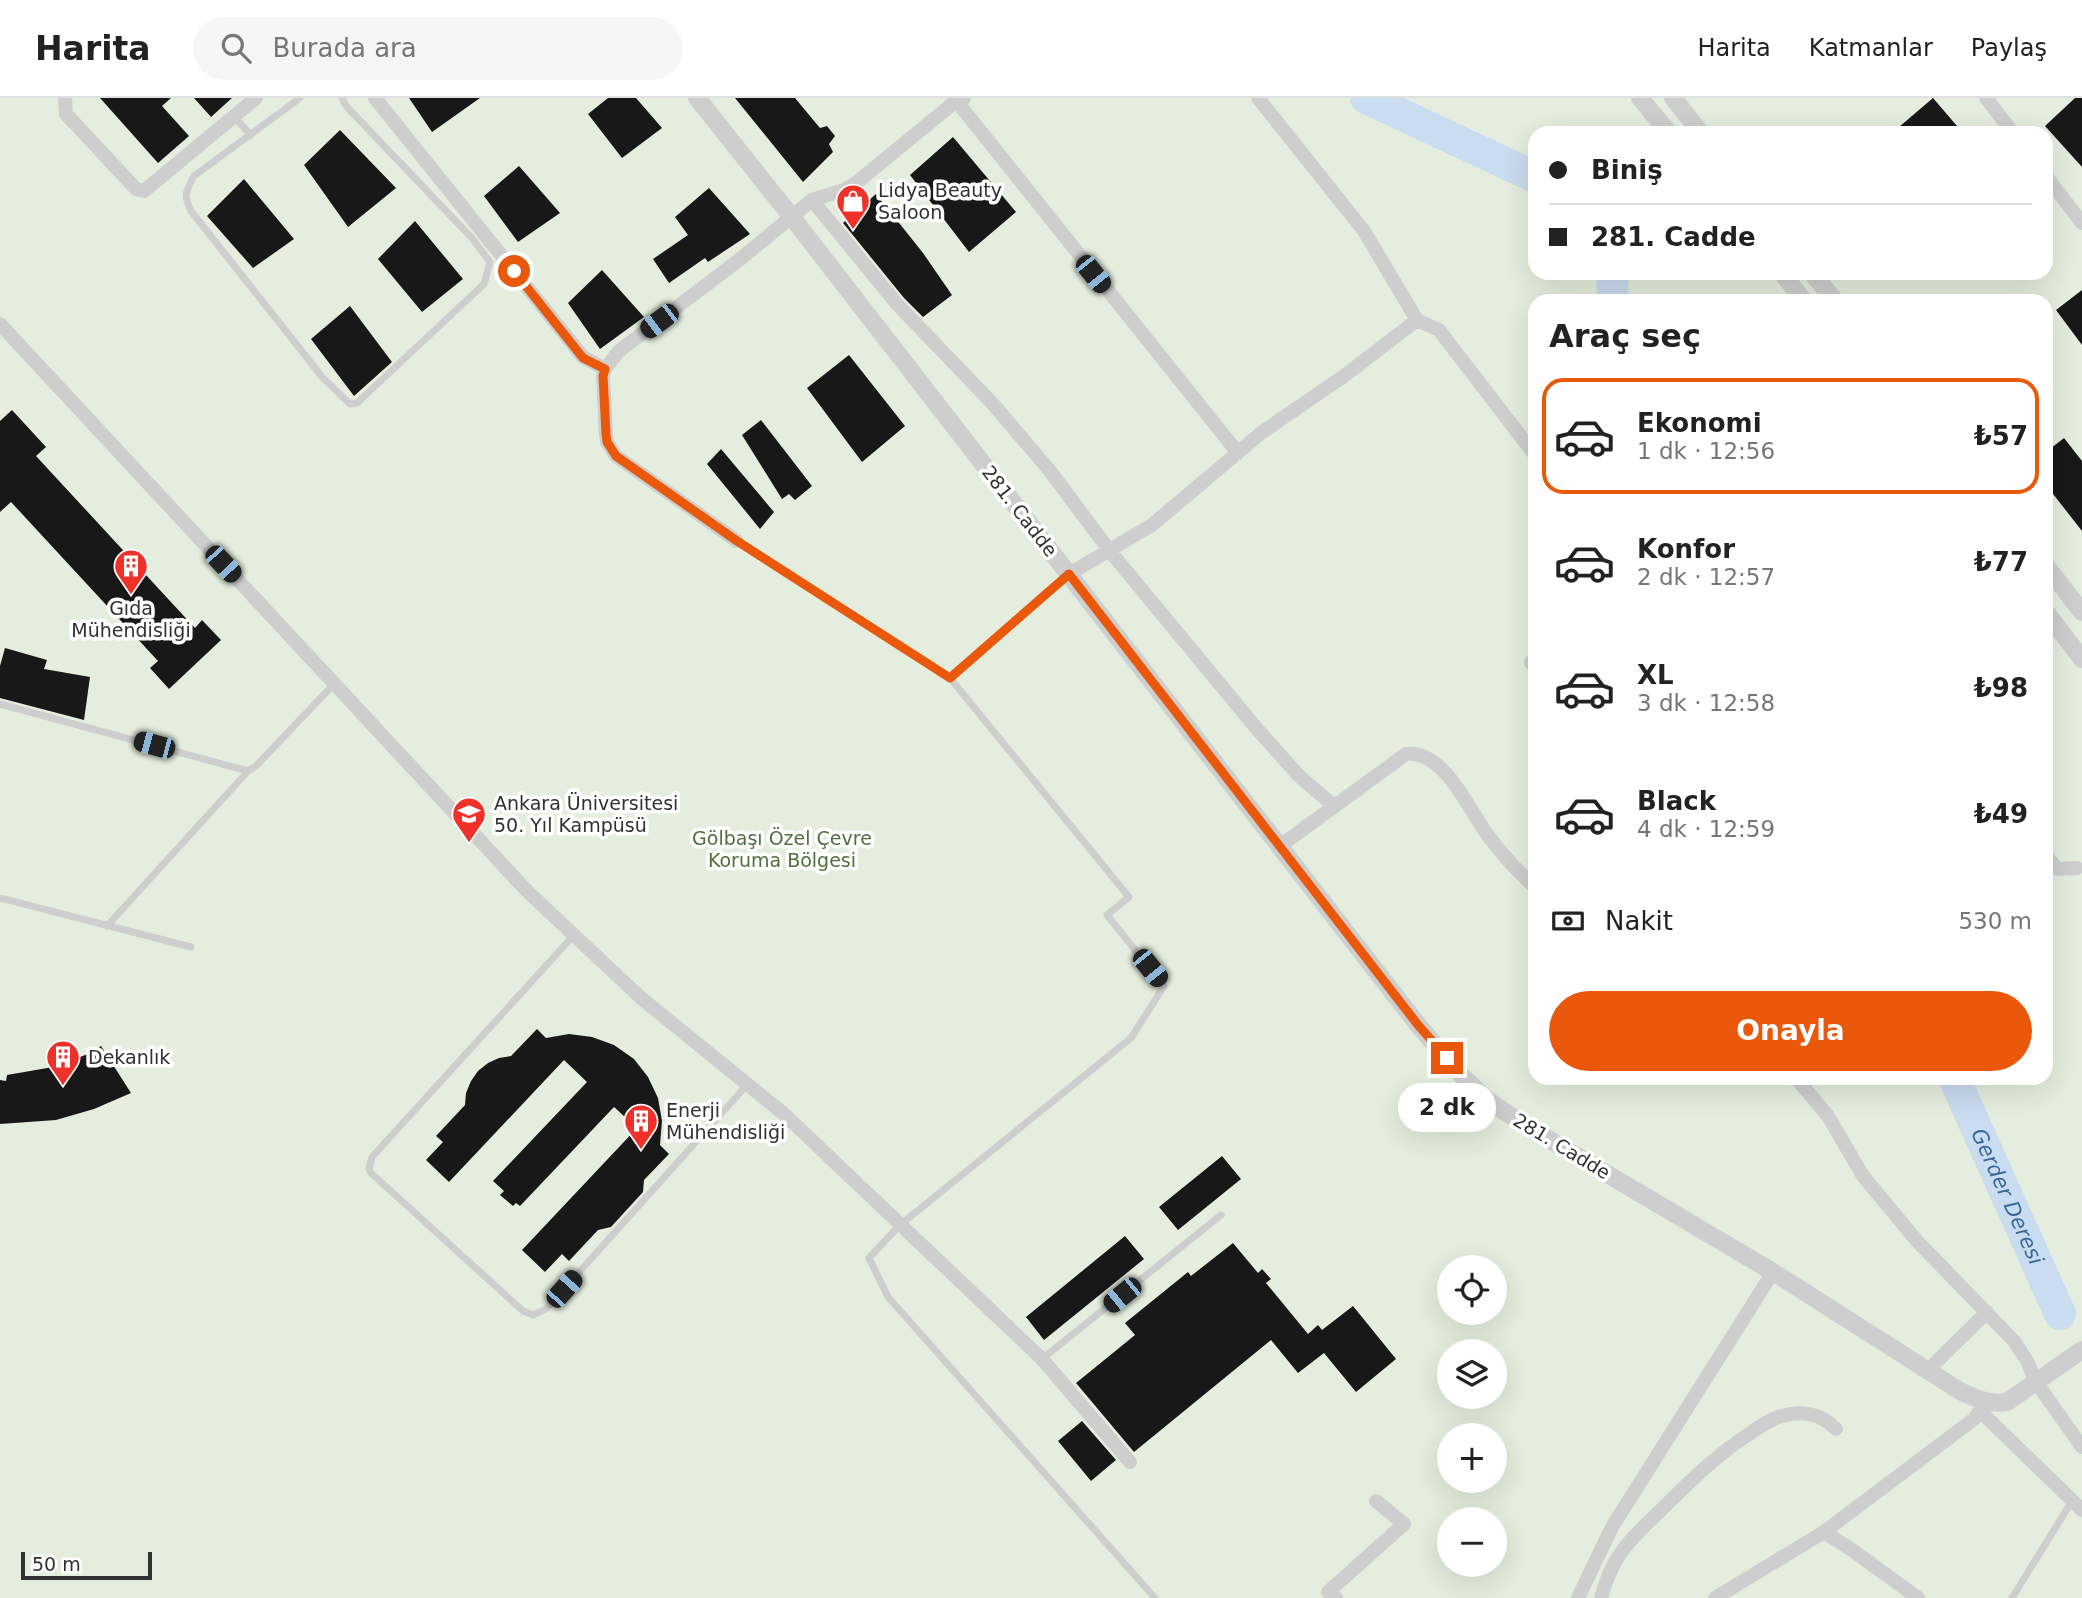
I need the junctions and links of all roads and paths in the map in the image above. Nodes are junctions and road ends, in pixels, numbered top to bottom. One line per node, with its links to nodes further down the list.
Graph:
1 (65, 98): 12 (street)
2 (256, 98): 12 (street)
3 (300, 98): 16 (lane)
4 (342, 98): 16 (lane)
5 (375, 98): 27 (street)
6 (697, 98): 19 (street, 281. Cadde)
7 (1258, 98): 25 (street)
8 (1640, 98): 13 (street)
9 (1673, 98): 14 (street)
10 (1986, 98): 15 (street)
11 (958, 99): 18 (street); 29 (street)
12 (234, 117): 16 (lane)
13 (1663, 126)
14 (1695, 126)
15 (2008, 126)
16 (251, 135)
17 (2053, 185): 20 (street)
18 (812, 200): 19 (street); 31 (street)
19 (791, 216): 27 (street); 32 (street, 281. Cadde)
20 (2082, 223)
21 (1788, 280): 23 (street)
22 (1818, 280): 24 (street)
23 (1798, 294)
24 (1829, 294)
25 (1417, 320): 28 (street); 29 (street)
26 (0, 324): 38 (street)
27 (605, 369): 30 (street)
28 (1528, 446)
29 (1238, 453): 31 (street)
30 (737, 541): 37 (lane)
31 (1109, 550): 32 (street); 41 (street)
32 (1069, 574): 37 (lane); 42 (street, 281. Cadde)
33 (2053, 575): 34 (street)
34 (2082, 612)
35 (2053, 621): 36 (street)
36 (2082, 659)
37 (950, 678): 53 (lane)
38 (334, 684): 40 (lane); 48 (street)
39 (0, 704): 40 (lane)
40 (248, 771): 47 (lane)
41 (1335, 806): 42 (street); 45 (street)
42 (1280, 846): 54 (street, 281. Cadde)
43 (2053, 864): 44 (street)
44 (2077, 868)
45 (1528, 880)
46 (0, 898): 47 (lane)
47 (107, 926): 49 (lane)
48 (574, 935): 50 (street); 50 (lane)
49 (191, 947)
50 (747, 1084): 53 (street)
51 (1802, 1085): 55 (street)
52 (1221, 1215): 57 (lane)
53 (900, 1225): 57 (street); 68 (lane)
54 (1773, 1272): 58 (street, 281. Cadde); 70 (street)
55 (1987, 1312): 58 (street); 59 (street)
56 (2082, 1351): 59 (street)
57 (1042, 1359): 63 (street)
58 (1928, 1370): 60 (street, 281. Cadde)
59 (2036, 1382): 60 (street); 62 (street)
60 (1983, 1407): 65 (street); 66 (street)
61 (1836, 1429): 71 (street)
62 (2082, 1447)
63 (1130, 1462)
64 (1376, 1501): 69 (street)
65 (2077, 1506): 73 (lane)
66 (1824, 1532): 67 (street); 72 (street)
67 (1723, 1596)
68 (1155, 1598)
69 (1336, 1598)
70 (1578, 1598)
71 (1601, 1598)
72 (1918, 1598)
73 (2012, 1598)

